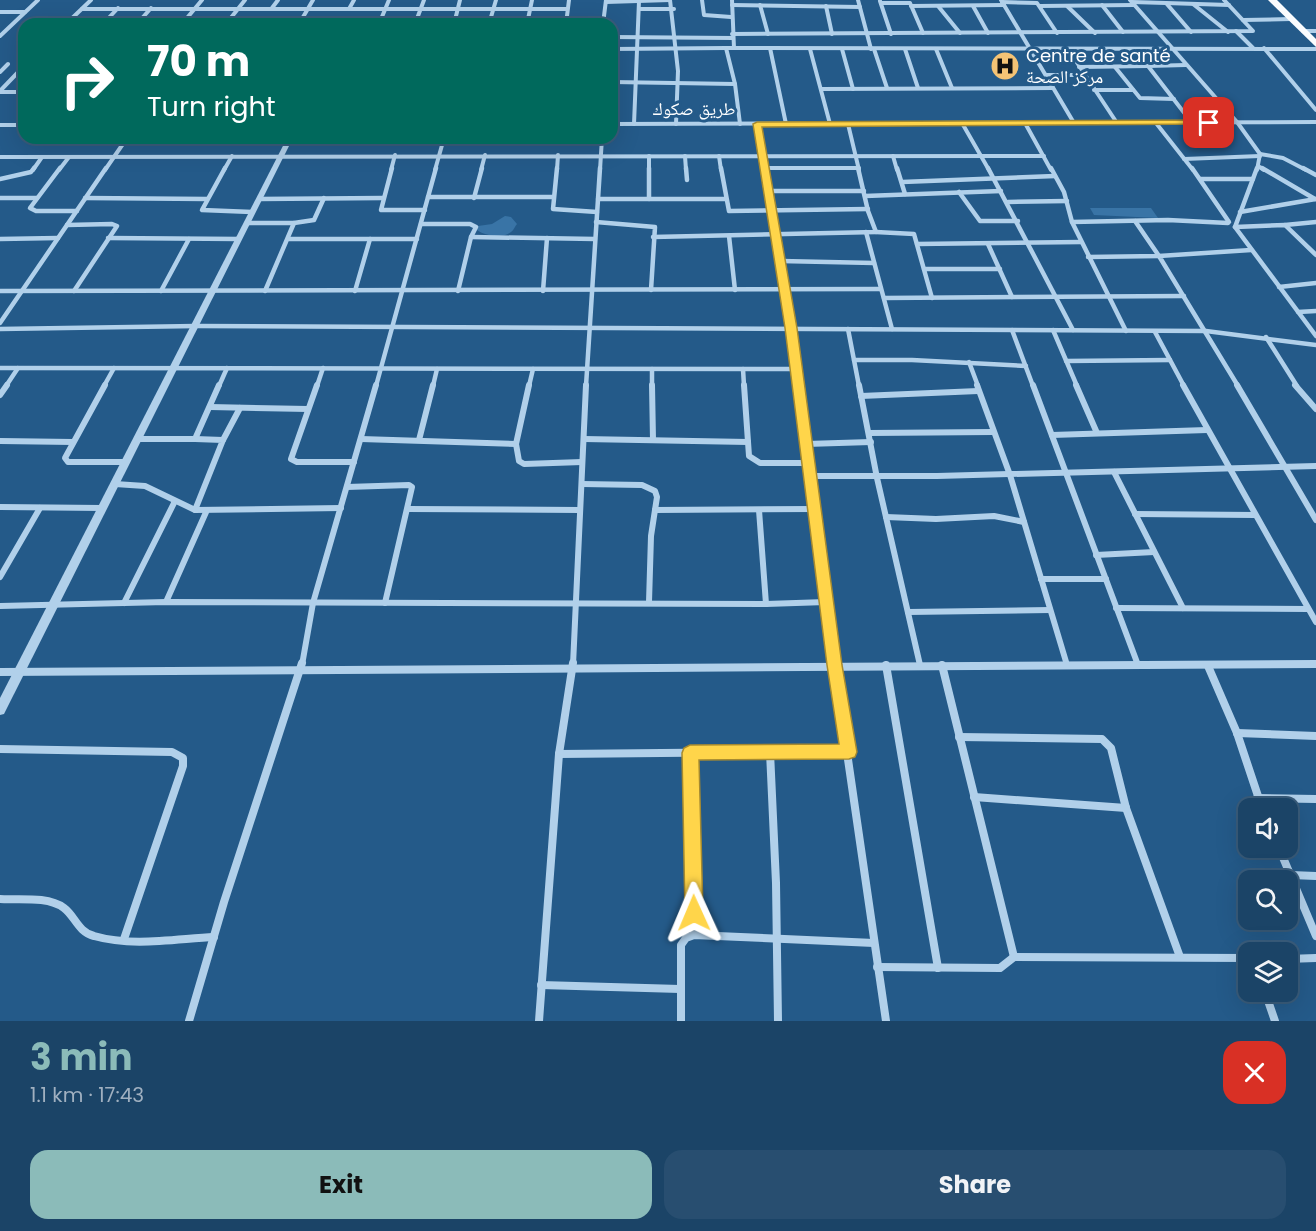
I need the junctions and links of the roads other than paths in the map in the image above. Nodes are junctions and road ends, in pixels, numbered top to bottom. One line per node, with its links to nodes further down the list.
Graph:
1 (38, 0): 59 (street)
2 (91, 0): 48 (street)
3 (202, 0): 44 (street)
4 (245, 0): 45 (street)
5 (278, 0): 46 (street)
6 (313, 0): 47 (street)
7 (354, 0): 49 (street)
8 (389, 0): 55 (street)
9 (424, 0): 56 (street)
10 (460, 0): 57 (street)
11 (496, 0): 50 (street)
12 (532, 0): 51 (street)
13 (569, 0): 52 (street)
14 (670, 0): 24 (street); 54 (street)
15 (702, 0): 60 (street)
16 (732, 0): 31 (street)
17 (858, 0): 41 (street)
18 (922, 0): 29 (street)
19 (1051, 0): 39 (street)
20 (1187, 0): 30 (street)
21 (1224, 0): 34 (street)
22 (1272, 0): 76 (highway)
23 (606, 1): 24 (street); 74 (street)
24 (639, 1): 53 (street)
25 (880, 1): 29 (street); 85 (street)
26 (1002, 2): 37 (street); 38 (street); 89 (street)
27 (1132, 2): 28 (street); 33 (street); 81 (street)
28 (1166, 3): 30 (street); 82 (street)
29 (910, 4): 36 (street); 86 (street)
30 (1194, 4): 34 (street); 83 (street)
31 (732, 5): 32 (street); 60 (street)
32 (760, 5): 35 (street); 92 (street)
33 (1102, 5): 40 (street); 80 (street)
34 (1228, 5): 77 (street)
35 (826, 6): 41 (street); 93 (street)
36 (938, 6): 37 (street); 87 (street)
37 (973, 6): 88 (street)
38 (1040, 6): 39 (street); 90 (street)
39 (1053, 6): 40 (street)
40 (1067, 6): 91 (street)
41 (860, 7): 94 (street)
42 (118, 8): 43 (street); 48 (street); 63 (street)
43 (151, 8): 44 (street); 64 (street)
44 (195, 8): 45 (street); 65 (street)
45 (239, 8): 46 (street); 66 (street)
46 (272, 8): 47 (street)
47 (308, 8): 49 (street); 67 (street)
48 (82, 9): 62 (street)
49 (349, 9): 55 (street)
50 (493, 9): 51 (street); 57 (street); 71 (street)
51 (530, 9): 52 (street); 72 (street)
52 (567, 9): 73 (street)
53 (639, 9): 54 (street); 98 (street)
54 (674, 9): 99 (street)
55 (386, 10): 56 (street); 68 (street)
56 (421, 10): 57 (street); 69 (street)
57 (459, 10): 70 (street)
58 (0, 12): 59 (street)
59 (25, 12): 61 (street)
60 (731, 16): 96 (street)
61 (19, 18)
62 (72, 18)
63 (109, 18)
64 (142, 18)
65 (187, 18)
66 (231, 18)
67 (302, 18)
68 (382, 18)
69 (418, 18)
70 (456, 18)
71 (491, 18)
72 (528, 18)
73 (566, 18)
74 (604, 18)
75 (18, 19): 95 (street)
76 (1291, 19): 77 (street); 78 (highway)
77 (1243, 20): 84 (street)
78 (1303, 31): 79 (street); 100 (highway)
79 (1316, 31)
80 (1123, 32): 81 (street); 91 (street)
81 (1157, 32): 82 (street); 116 (street)
82 (1191, 32): 83 (street)
83 (1228, 32): 84 (street)
84 (1236, 32): 105 (street)
85 (891, 33): 86 (street); 94 (street)
86 (923, 33): 87 (street)
87 (960, 33): 88 (street)
88 (988, 33): 89 (street)
89 (1021, 33): 90 (street); 114 (street)
90 (1057, 33): 91 (street)
91 (1095, 33)
92 (768, 34): 93 (street); 96 (street)
93 (832, 34): 94 (street)
94 (867, 34): 111 (street)
95 (0, 36)
96 (732, 36): 99 (street); 103 (street)
97 (618, 37): 98 (street)
98 (638, 38): 99 (street); 108 (street)
99 (674, 38): 101 (street)
100 (1316, 46): 106 (street)
101 (678, 48): 102 (street); 108 (street); 128 (street)
102 (726, 48): 103 (street); 129 (street)
103 (734, 48): 104 (street)
104 (770, 48): 109 (street); 155 (street)
105 (1253, 48): 106 (street); 116 (street)
106 (1264, 48): 141 (street)
107 (618, 49): 108 (street)
108 (637, 49): 127 (street)
109 (810, 49): 110 (street); 134 (street)
110 (842, 49): 111 (street); 135 (street)
111 (873, 49): 112 (street); 130 (street)
112 (905, 49): 113 (street); 131 (street)
113 (936, 49): 114 (street); 132 (street)
114 (1030, 49): 115 (street); 124 (street)
115 (1068, 49): 116 (street); 121 (street)
116 (1171, 49): 118 (street)
117 (8, 64): 122 (street)
118 (1186, 65): 120 (street); 142 (street)
119 (1114, 66): 120 (street); 121 (street); 137 (street)
120 (1148, 66): 140 (street)
121 (1079, 67): 125 (street)
122 (0, 72)
123 (18, 72): 138 (street)
124 (1046, 75): 125 (street); 133 (street)
125 (1084, 75): 136 (street)
126 (618, 82): 127 (street)
127 (636, 82): 128 (street); 151 (street)
128 (680, 82): 129 (street); 152 (street)
129 (735, 84): 153 (street)
130 (887, 88): 131 (street); 135 (street)
131 (918, 88): 132 (street)
132 (952, 88): 133 (street)
133 (1053, 88): 146 (street)
134 (821, 89): 135 (street); 156 (street)
135 (853, 89)
136 (1094, 90): 137 (street); 147 (street)
137 (1132, 90): 140 (street)
138 (0, 92): 139 (street)
139 (18, 92)
140 (1174, 99): 149 (street)
141 (1316, 110)
142 (1237, 122): 143 (street, طريق صكوك); 149 (street, طريق صكوك); 168 (street)
143 (1316, 122)
144 (962, 123): 145 (street, طريق صكوك); 157 (street, طريق صكوك); 183 (street)
145 (1025, 123): 146 (street, طريق صكوك); 179 (street)
146 (1074, 123): 147 (street, طريق صكوك)
147 (1117, 123): 148 (street, طريق صكوك)
148 (1156, 123): 149 (street, طريق صكوك); 184 (street)
149 (1192, 123)
150 (618, 124): 151 (street, طريق صكوك)
151 (634, 124): 152 (street, طريق صكوك)
152 (676, 124): 153 (street, طريق صكوك)
153 (740, 124): 154 (street, طريق صكوك)
154 (757, 124): 155 (street, طريق صكوك); 176 (street)
155 (786, 124): 156 (street, طريق صكوك)
156 (830, 124): 157 (street, طريق صكوك)
157 (848, 124): 177 (street)
158 (0, 125): 159 (street)
159 (18, 125)
160 (123, 144): 169 (street)
161 (287, 144): 171 (street)
162 (442, 144): 165 (street)
163 (602, 144): 172 (street)
164 (395, 155): 165 (street); 171 (street); 207 (street)
165 (439, 155): 166 (street); 201 (street)
166 (485, 155): 167 (street); 208 (street)
167 (558, 155): 172 (street); 202 (street)
168 (1260, 155): 184 (street); 185 (street); 188 (street)
169 (114, 156): 170 (street); 182 (street); 205 (street)
170 (232, 156): 171 (street); 209 (street)
171 (281, 156): 210 (street)
172 (601, 156): 173 (street); 211 (street)
173 (649, 156): 174 (street); 212 (street)
174 (685, 156): 175 (street); 194 (street)
175 (719, 156): 176 (street); 213 (street)
176 (762, 156): 177 (street); 186 (street)
177 (855, 156): 178 (street); 187 (street)
178 (893, 156): 183 (street); 195 (street)
179 (1044, 156): 183 (street); 189 (street)
180 (0, 157): 181 (street)
181 (42, 157): 182 (street); 190 (street)
182 (69, 157): 204 (street)
183 (981, 157): 191 (street)
184 (1184, 159): 192 (street)
185 (1258, 166): 193 (street); 214 (street)
186 (764, 168): 187 (street); 196 (street)
187 (858, 168): 199 (street)
188 (1316, 175)
189 (1055, 176): 191 (street); 215 (street)
190 (0, 179)
191 (994, 179): 195 (street); 197 (street)
192 (1200, 179): 193 (street); 231 (street)
193 (1253, 179): 223 (street)
194 (687, 180)
195 (902, 182): 200 (street)
196 (768, 191): 199 (street); 219 (street)
197 (1001, 191): 198 (street); 216 (street)
198 (959, 192): 200 (street); 224 (street)
199 (864, 193): 200 (street); 217 (street)
200 (905, 194)
201 (428, 197): 208 (street); 218 (street)
202 (553, 197): 208 (street); 222 (street)
203 (0, 198): 204 (street)
204 (37, 198): 220 (street)
205 (86, 198): 209 (street); 220 (street)
206 (324, 198): 207 (street); 210 (street); 230 (street)
207 (383, 198): 218 (street)
208 (474, 198)
209 (207, 199): 221 (street)
210 (260, 199): 221 (street)
211 (598, 199): 212 (street); 222 (street)
212 (649, 199): 213 (street)
213 (725, 199): 219 (street)
214 (1316, 199): 223 (street)
215 (1067, 201): 216 (street); 227 (street)
216 (1008, 202): 224 (street)
217 (868, 209): 219 (street); 236 (street)
218 (425, 210): 232 (street)
219 (772, 210): 238 (street)
220 (77, 211): 234 (street)
221 (252, 212): 229 (street)
222 (597, 212): 226 (street)
223 (1240, 212): 233 (street)
224 (1018, 221): 254 (street)
225 (1135, 221): 227 (street); 231 (street); 258 (street)
226 (596, 222): 241 (street); 251 (street)
227 (1072, 222): 252 (street)
228 (1316, 222): 235 (street)
229 (247, 223): 230 (street); 247 (street)
230 (294, 223): 248 (street)
231 (1228, 223): 233 (street)
232 (421, 224): 240 (street); 250 (street)
233 (1236, 224): 235 (street); 256 (street)
234 (67, 225): 242 (street); 243 (street)
235 (1285, 225): 257 (street)
236 (876, 231): 237 (street); 255 (street)
237 (866, 232): 238 (street); 261 (street)
238 (777, 235): 239 (street); 260 (street)
239 (729, 236): 241 (street); 269 (street)
240 (471, 237): 245 (street); 278 (street)
241 (653, 237): 268 (street)
242 (58, 238): 246 (street); 272 (street)
243 (108, 238): 244 (street); 273 (street)
244 (189, 238): 247 (street); 274 (street)
245 (547, 238): 251 (street); 279 (street)
246 (0, 239)
247 (239, 239): 275 (street)
248 (288, 239): 249 (street); 276 (street)
249 (370, 239): 250 (street); 277 (street)
250 (417, 239): 280 (street)
251 (595, 239): 267 (street)
252 (1081, 242): 254 (street); 259 (street)
253 (988, 243): 254 (street); 255 (street); 263 (street)
254 (1029, 243): 283 (street)
255 (917, 244): 262 (street)
256 (1251, 250): 258 (street); 265 (street)
257 (1316, 255)
258 (1159, 256): 259 (street); 281 (street)
259 (1088, 257): 284 (street)
260 (781, 261): 261 (street); 270 (street)
261 (874, 263): 266 (street)
262 (924, 269): 263 (street); 286 (street)
263 (1000, 269): 282 (street)
264 (1316, 283): 265 (street)
265 (1279, 287): 288 (street)
266 (880, 289): 270 (street); 285 (street)
267 (591, 290): 268 (street); 279 (street); 292 (street)
268 (651, 290): 269 (street)
269 (735, 290): 270 (street)
270 (785, 290): 293 (street)
271 (0, 291): 272 (street)
272 (22, 291): 273 (street); 289 (street)
273 (74, 291): 274 (street)
274 (160, 291): 275 (street)
275 (213, 291): 276 (street); 290 (street)
276 (265, 291): 277 (street)
277 (355, 291): 280 (street)
278 (458, 291): 279 (street); 280 (street)
279 (543, 291)
280 (403, 292): 291 (street)
281 (1184, 296): 284 (street); 301 (street)
282 (1012, 297): 283 (street); 286 (street)
283 (1057, 297): 284 (street); 299 (street)
284 (1108, 297): 300 (street)
285 (884, 298): 286 (street); 296 (street)
286 (932, 298)
287 (1316, 311): 288 (street)
288 (1298, 312): 303 (street)
289 (0, 323)
290 (196, 326): 291 (street); 294 (street); 311 (street)
291 (393, 327): 292 (street); 317 (street)
292 (589, 327): 293 (street); 320 (street)
293 (791, 328): 295 (street); 323 (street)
294 (0, 329)
295 (848, 329): 296 (street); 306 (street)
296 (892, 329): 297 (street)
297 (1012, 330): 298 (street); 310 (street)
298 (1053, 330): 299 (street); 308 (street)
299 (1073, 330): 300 (street)
300 (1126, 331): 302 (street)
301 (1206, 331): 302 (street); 304 (street); 353 (street)
302 (1155, 332): 307 (street)
303 (1316, 336)
304 (1266, 337): 305 (street); 330 (street)
305 (1316, 345)
306 (854, 360): 309 (street); 326 (street)
307 (1170, 360): 308 (street); 331 (street)
308 (1066, 361): 334 (street)
309 (969, 363): 310 (street); 324 (street)
310 (1026, 366): 335 (street)
311 (174, 367): 314 (street); 315 (street); 336 (street)
312 (0, 368): 313 (street)
313 (18, 368): 314 (street); 325 (street)
314 (114, 368): 344 (street)
315 (227, 368): 316 (street); 327 (street)
316 (322, 368): 317 (street); 329 (street)
317 (381, 369): 318 (street); 338 (street)
318 (437, 369): 319 (street); 341 (street)
319 (533, 369): 320 (street); 347 (street)
320 (587, 369): 321 (street); 339 (street)
321 (652, 369): 322 (street); 342 (street)
322 (743, 369): 323 (street); 345 (street)
323 (796, 369): 348 (street)
324 (978, 391): 326 (street); 332 (street)
325 (0, 395)
326 (861, 396): 333 (street)
327 (210, 407): 328 (street); 337 (street)
328 (240, 408): 329 (street); 340 (street)
329 (308, 409): 350 (street)
330 (1316, 409)
331 (1207, 430): 334 (street); 355 (street)
332 (993, 432): 333 (street); 358 (street)
333 (869, 433): 346 (street)
334 (1097, 433): 335 (street)
335 (1052, 435): 357 (street)
336 (137, 439): 337 (street); 349 (street)
337 (195, 439): 340 (street)
338 (361, 439): 341 (street); 350 (street)
339 (584, 439): 342 (street); 351 (street)
340 (223, 440): 371 (street)
341 (419, 440): 347 (street)
342 (653, 440): 345 (street)
343 (0, 441): 344 (street)
344 (73, 442): 349 (street)
345 (748, 442): 352 (street)
346 (870, 442): 348 (street); 360 (street)
347 (516, 444): 351 (street)
348 (806, 444): 352 (street)
349 (126, 462): 361 (street)
350 (354, 462): 363 (street)
351 (582, 462): 362 (street)
352 (809, 463): 359 (street)
353 (1282, 466): 354 (street); 355 (street); 379 (street)
354 (1316, 466)
355 (1228, 468): 356 (street); 377 (street)
356 (1114, 472): 357 (street); 376 (street)
357 (1065, 473): 358 (street); 382 (street)
358 (1010, 475): 360 (street); 380 (street)
359 (810, 476): 360 (street); 370 (street)
360 (877, 477): 378 (street)
361 (115, 484): 364 (street); 367 (street)
362 (582, 484): 373 (street); 374 (street)
363 (347, 487): 368 (street); 369 (street)
364 (175, 501): 371 (street); 389 (street)
365 (0, 507): 366 (street)
366 (40, 508): 367 (street); 383 (street)
367 (102, 508): 394 (street)
368 (341, 508): 372 (street); 390 (street)
369 (408, 509): 373 (street); 391 (street)
370 (814, 509): 375 (street); 388 (street)
371 (195, 510): 372 (street)
372 (207, 510): 386 (street)
373 (580, 510): 392 (street)
374 (655, 510): 375 (street); 387 (street)
375 (759, 510): 393 (street)
376 (1135, 514): 377 (street); 381 (street)
377 (1255, 515): 398 (street)
378 (886, 517): 380 (street); 400 (street)
379 (1316, 520)
380 (1024, 522): 384 (street)
381 (1154, 552): 382 (street); 397 (street)
382 (1096, 555): 385 (street)
383 (0, 577)
384 (1041, 579): 385 (street); 399 (street)
385 (1106, 579): 396 (street)
386 (166, 602): 389 (street); 390 (street)
387 (649, 602): 392 (street); 393 (street)
388 (826, 602): 393 (street); 403 (street)
389 (124, 603): 394 (street)
390 (313, 603): 391 (street); 411 (street)
391 (386, 603): 392 (street)
392 (575, 603): 410 (street)
393 (766, 604)
394 (53, 605): 395 (street); 413 (street)
395 (0, 606)
396 (1116, 608): 397 (street); 408 (street)
397 (1183, 608): 398 (street)
398 (1308, 609): 401 (street)
399 (1050, 610): 400 (street); 407 (street)
400 (908, 612): 405 (street)
401 (1316, 622)
402 (1316, 664): 409 (street)
403 (834, 665): 404 (street); 410 (street); 420 (street)
404 (886, 665): 405 (street); 444 (street)
405 (920, 665): 406 (street)
406 (942, 665): 407 (street); 417 (street)
407 (1067, 665): 408 (street)
408 (1138, 665): 409 (street)
409 (1208, 666): 415 (street)
410 (573, 668): 411 (street); 422 (street)
411 (301, 669): 413 (street); 434 (street)
412 (0, 672): 413 (street)
413 (19, 672): 414 (street)
414 (0, 710)
415 (1237, 733): 416 (street); 424 (street)
416 (1316, 736)
417 (959, 737): 423 (street); 427 (street)
418 (0, 749): 435 (street)
419 (770, 752): 420 (street); 421 (street); 436 (street)
420 (849, 752): 437 (street)
421 (690, 753): 422 (street); 432 (street)
422 (559, 754): 445 (street)
423 (974, 797): 427 (street); 438 (street)
424 (1257, 798)
425 (1298, 799): 426 (street)
426 (1316, 799)
427 (1126, 808): 439 (street)
428 (1298, 876): 429 (street)
429 (1316, 876)
430 (1298, 893): 433 (street)
431 (0, 899): 435 (street)
432 (694, 936): 436 (street); 446 (street)
433 (1316, 936)
434 (214, 937): 435 (street); 448 (street)
435 (124, 939)
436 (776, 939): 437 (street); 451 (street)
437 (874, 943): 443 (street)
438 (1014, 957): 439 (street); 444 (street)
439 (1180, 957): 440 (street)
440 (1238, 958)
441 (1298, 958): 442 (street)
442 (1316, 958)
443 (877, 967): 444 (street); 452 (street)
444 (938, 968)
445 (541, 985): 446 (street); 449 (street)
446 (681, 989): 450 (street)
447 (1268, 1002): 453 (street)
448 (189, 1021)
449 (538, 1021)
450 (681, 1021)
451 (778, 1021)
452 (886, 1021)
453 (1275, 1021)

